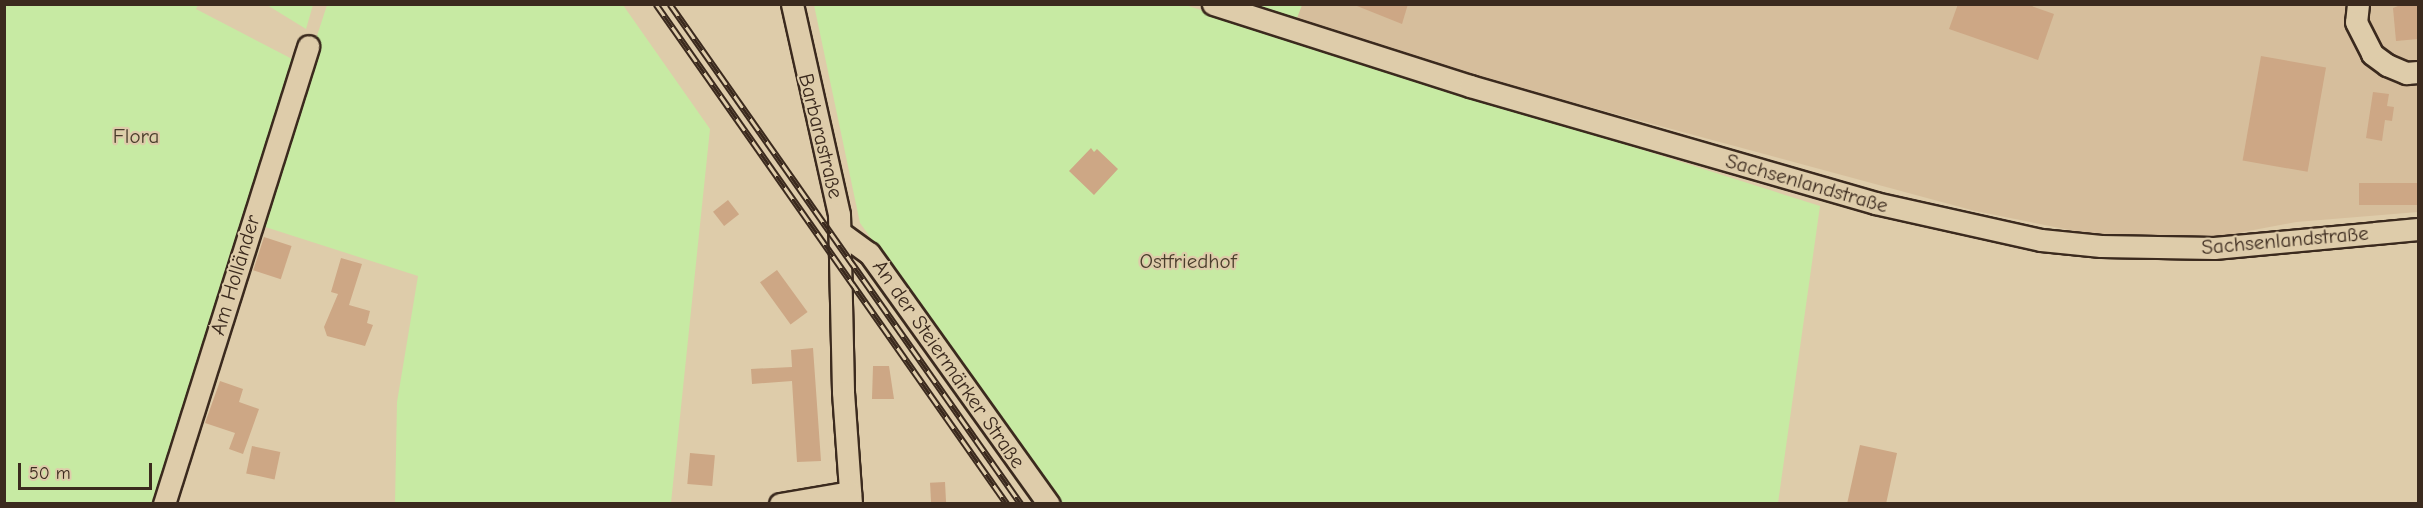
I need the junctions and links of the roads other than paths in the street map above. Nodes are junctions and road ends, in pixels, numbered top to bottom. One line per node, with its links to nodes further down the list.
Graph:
1 (792, 4): 7 (street, Barbarastraße)
2 (1213, 4): 6 (street, Sachsenlandstraße)
3 (2358, 4): 5 (street)
4 (308, 46): 9 (street, Am Holländer)
5 (2418, 72)
6 (2418, 229)
7 (841, 233): 8 (street, Barbarastraße); 11 (street, An der Steiermärker Straße)
8 (850, 498): 10 (street)
9 (164, 504)
10 (780, 504)
11 (1049, 504)

